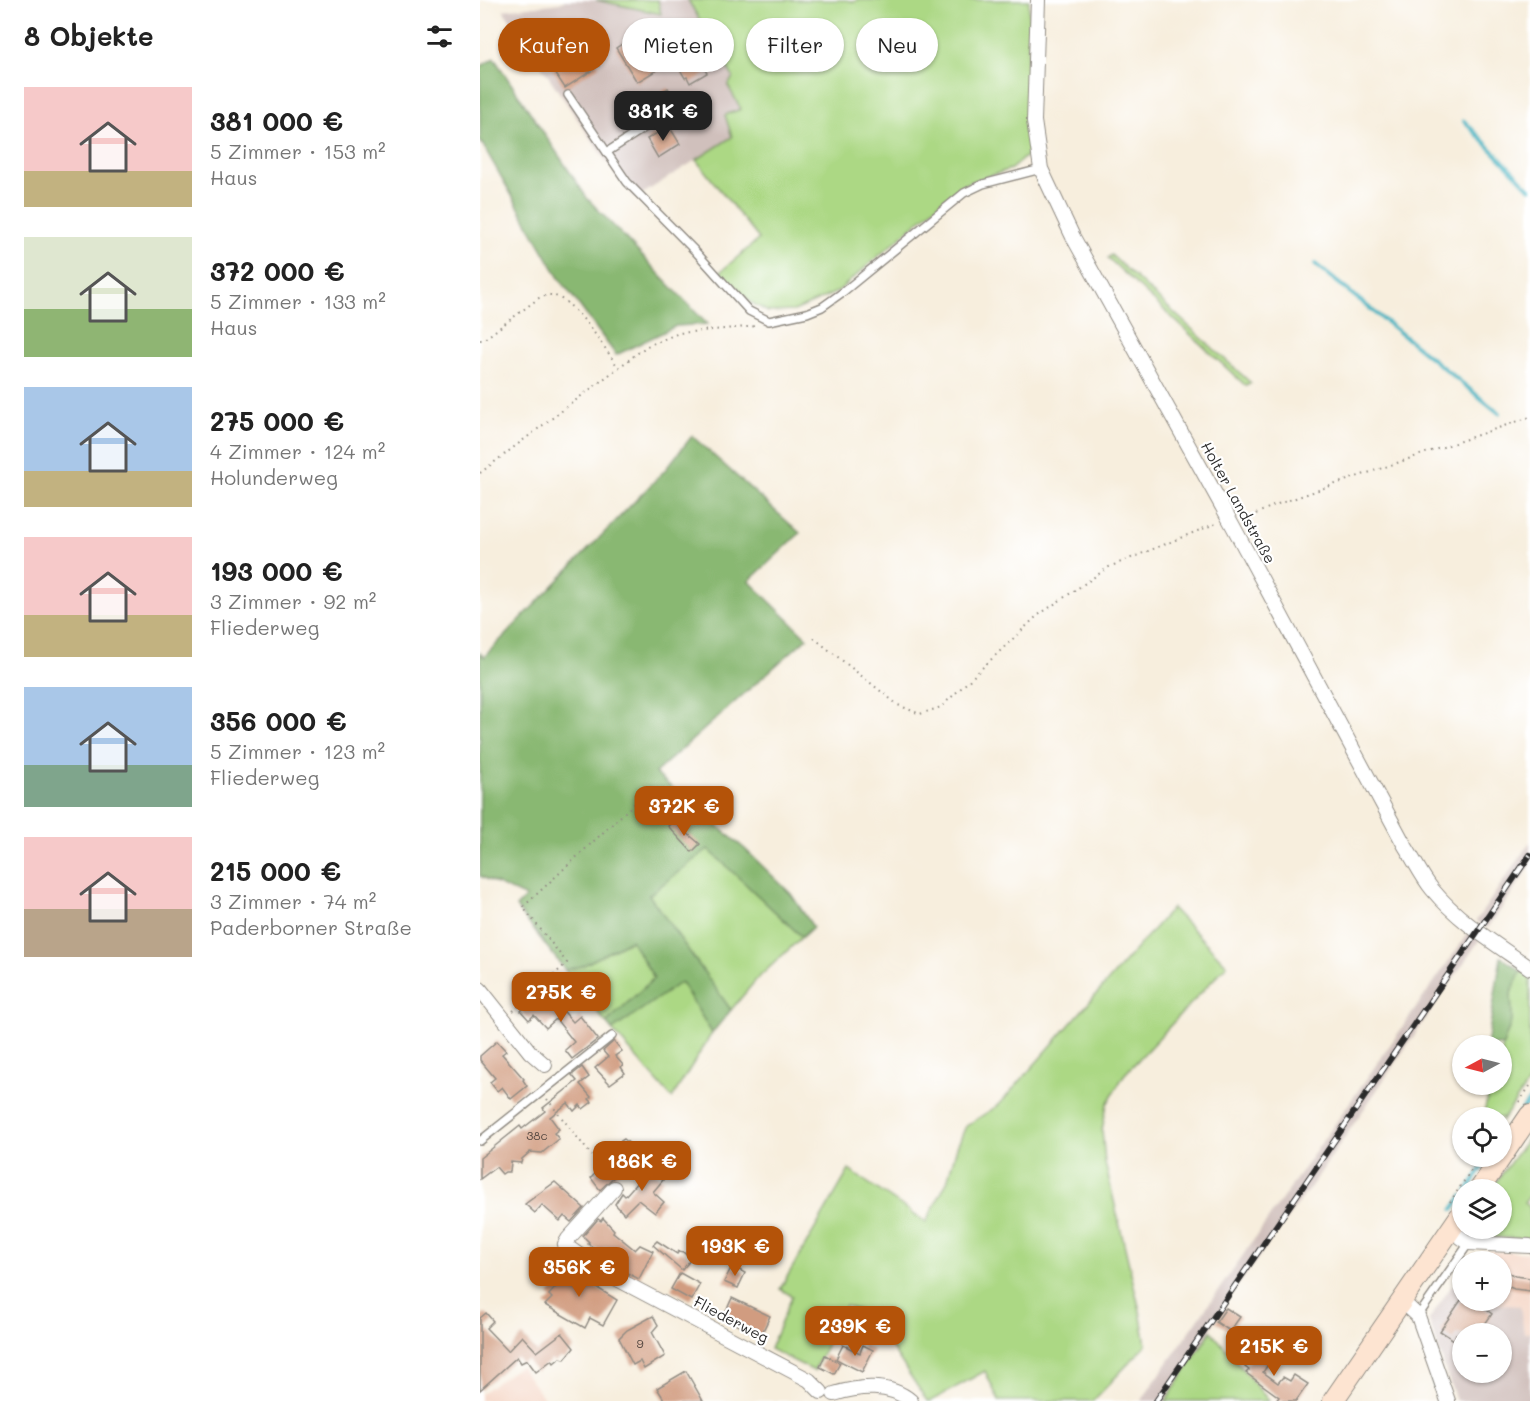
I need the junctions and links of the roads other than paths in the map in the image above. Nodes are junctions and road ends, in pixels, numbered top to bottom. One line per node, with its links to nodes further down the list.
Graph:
1 (1038, 0): 5 (street, Holter Landstraße)
2 (568, 94): 4 (lane)
3 (658, 118): 4 (lane)
4 (607, 152): 5 (lane)
5 (1041, 169): 6 (street, Holter Landstraße)
6 (1530, 968)
7 (480, 989): 9 (street)
8 (612, 1036): 11 (lane)
9 (545, 1065)
10 (1530, 1115): 12 (main road)
11 (480, 1141)
12 (1486, 1179)
13 (614, 1188): 19 (street, Fliederweg)
14 (1451, 1230): 15 (street); 17 (main road)
15 (1469, 1243): 16 (street); 18 (lane)
16 (1530, 1246)
17 (1402, 1301): 18 (street); 21 (main road)
18 (1418, 1316): 22 (street)
19 (824, 1398): 20 (street)
20 (911, 1401)
21 (1334, 1401)
22 (1448, 1401)

